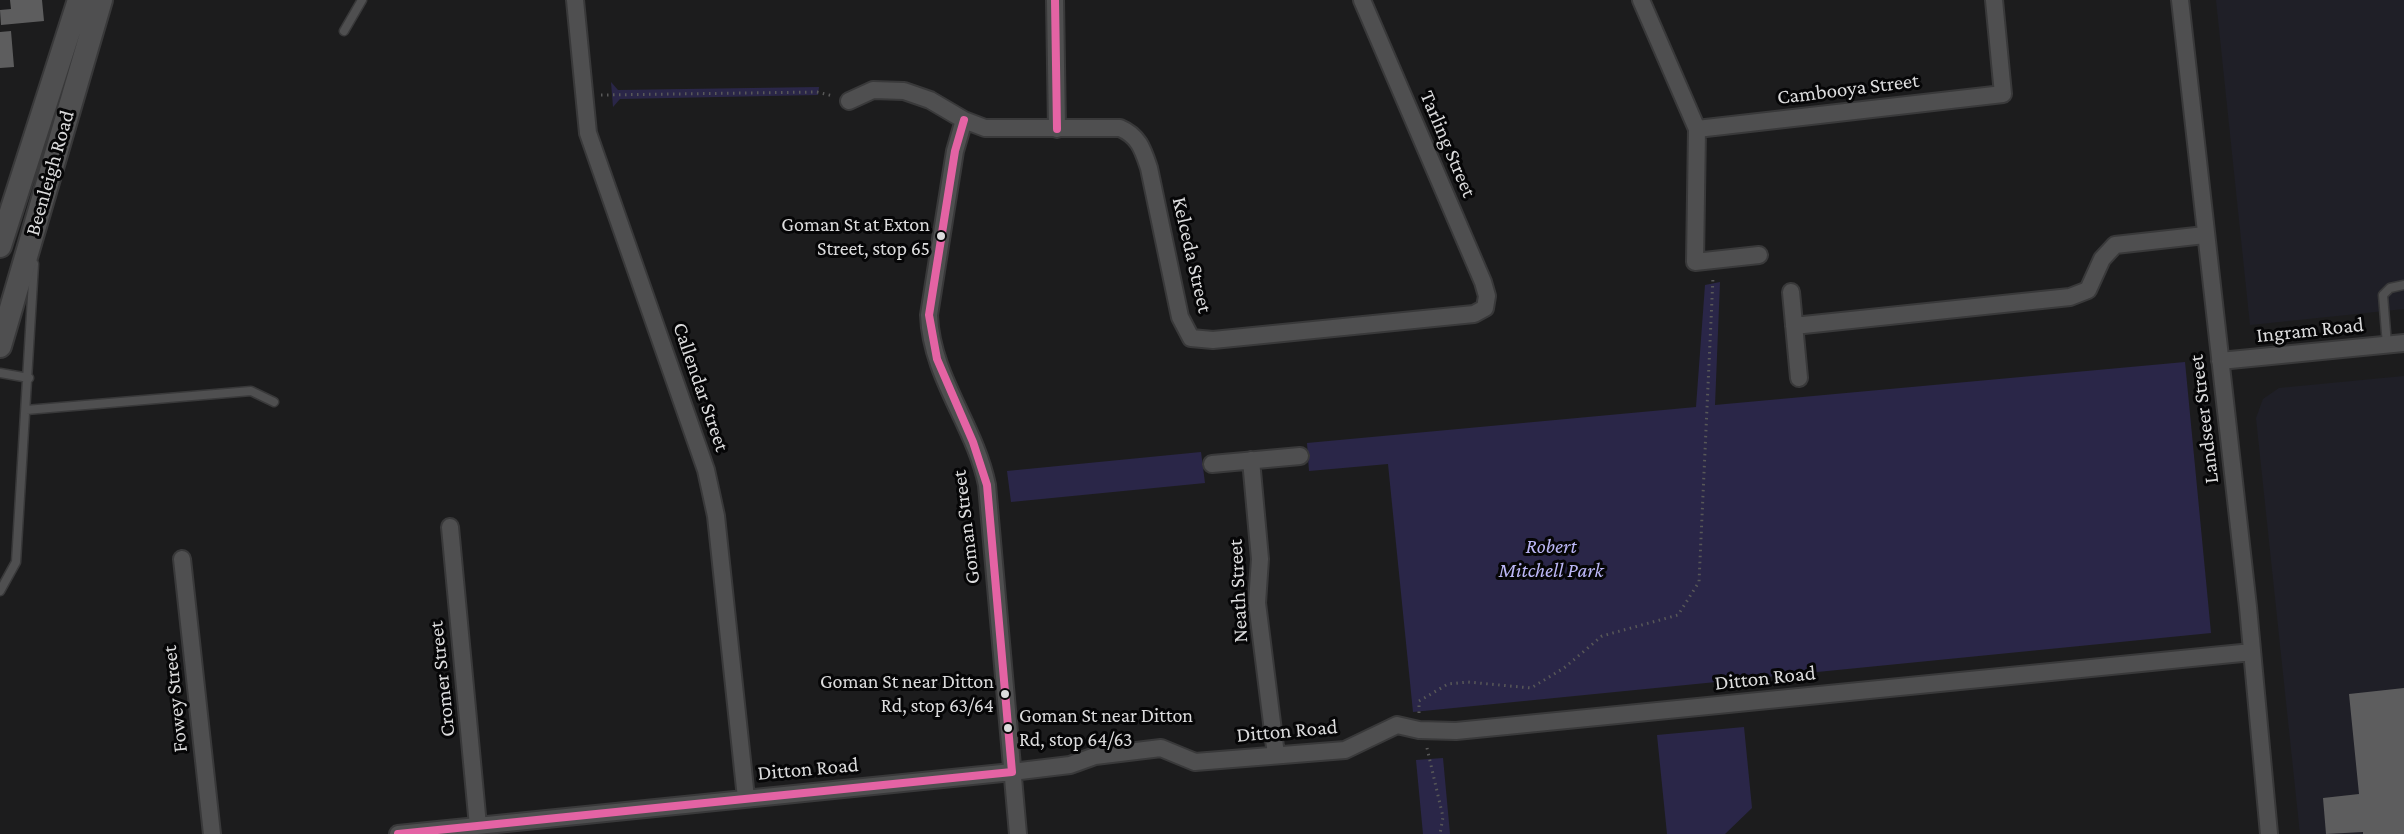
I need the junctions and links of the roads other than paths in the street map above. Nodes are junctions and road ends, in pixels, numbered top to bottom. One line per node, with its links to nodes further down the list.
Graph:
1 (79, 0): 17 (main road, Beenleigh Road)
2 (101, 0): 15 (main road, Beenleigh Road)
3 (362, 0): 10 (lane)
4 (574, 0): 41 (street, Callendar Street)
5 (1055, 0): 13 (street)
6 (1362, 0): 21 (street, Tarling Street)
7 (1641, 0): 14 (street)
8 (1994, 0): 14 (street, Cambooya Street)
9 (2181, 0): 16 (street, Landseer Street)
10 (344, 31)
11 (849, 101): 12 (street, Kelceda Street)
12 (964, 120): 13 (street, Kelceda Street); 40 (street, Goman Street)
13 (1057, 129): 21 (street, Kelceda Street)
14 (1697, 129): 18 (street)
15 (43, 195): 25 (main road, Beenleigh Road); 28 (lane)
16 (2205, 235): 22 (street); 26 (street, Landseer Street)
17 (0, 246)
18 (1759, 255)
19 (2404, 285): 24 (lane)
20 (1791, 292): 22 (street)
21 (1485, 308)
22 (1794, 326): 29 (street)
23 (2404, 343): 24 (street, Ingram Road)
24 (2387, 345): 26 (street, Ingram Road)
25 (0, 346)
26 (2220, 361): 38 (street, Landseer Street)
27 (0, 373): 28 (lane)
28 (29, 378): 31 (lane)
29 (1799, 378)
30 (274, 402): 31 (lane)
31 (26, 410): 37 (lane)
32 (1300, 456): 33 (street)
33 (1251, 460): 34 (street); 39 (street, Neath Street)
34 (1212, 464)
35 (450, 527): 42 (street, Cromer Street)
36 (182, 559): 43 (street, Fowey Street)
37 (0, 591)
38 (2252, 652): 39 (street, Ditton Road); 46 (street, Landseer Street)
39 (1276, 755): 40 (street, Ditton Road)
40 (1012, 772): 41 (street, Ditton Road); 45 (street, Goman Street)
41 (746, 798): 42 (street, Ditton Road)
42 (478, 826): 44 (street, Ditton Road)
43 (212, 834)
44 (398, 834)
45 (1018, 834)
46 (2269, 834)

